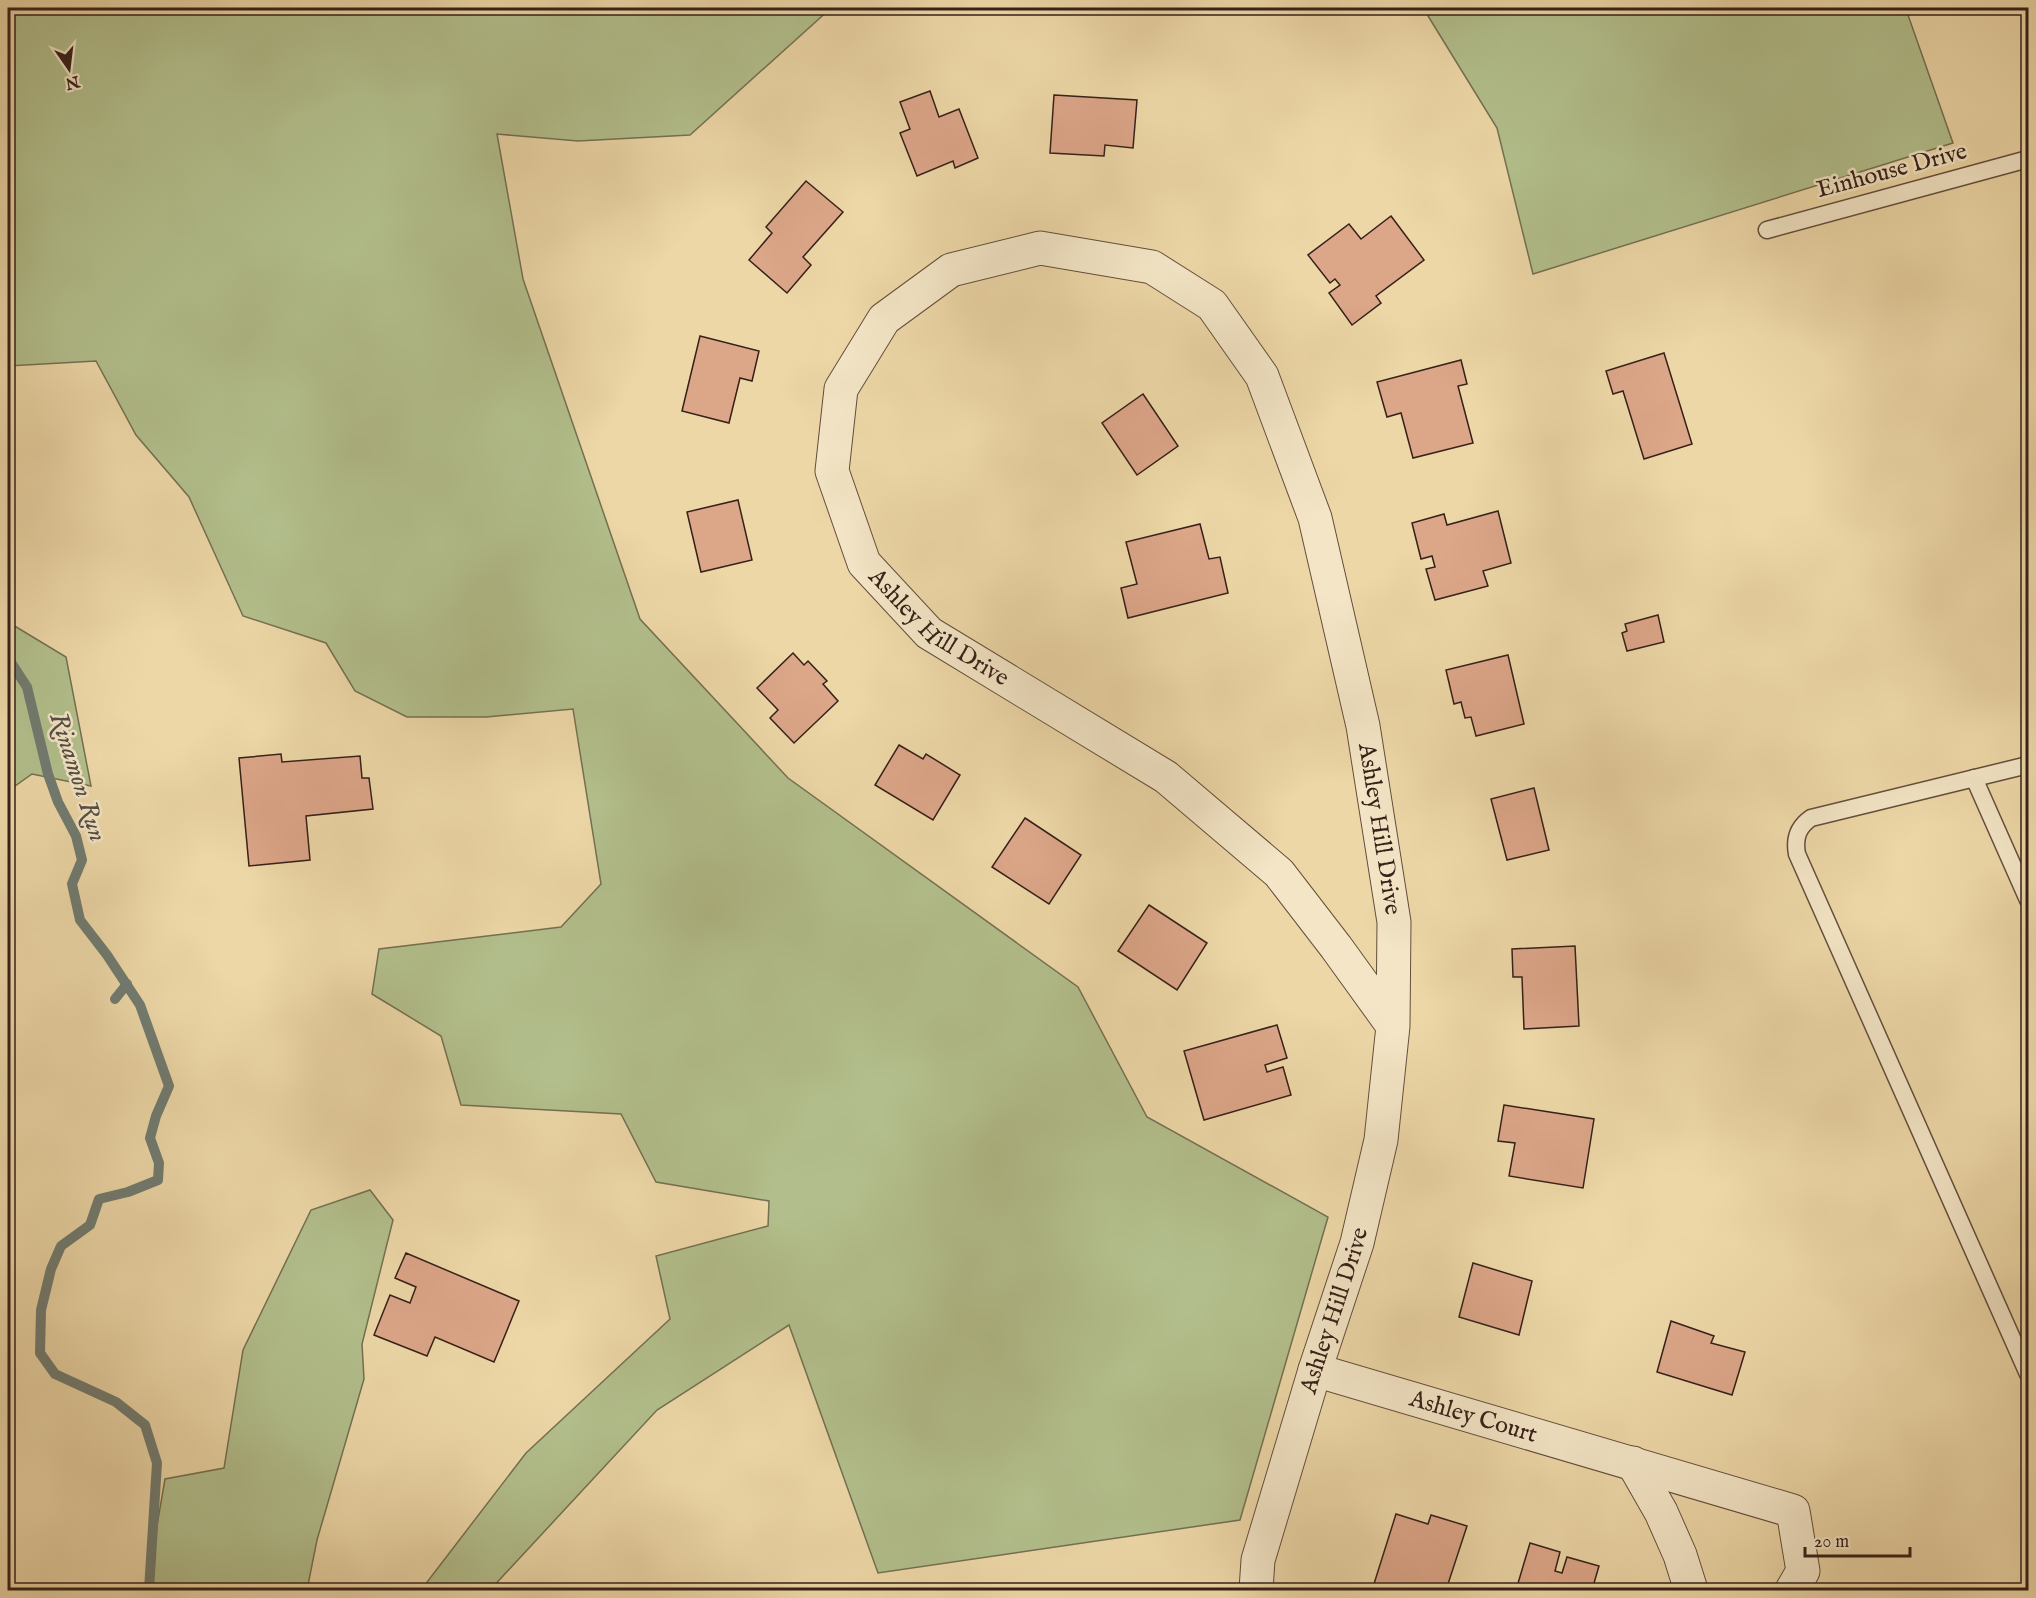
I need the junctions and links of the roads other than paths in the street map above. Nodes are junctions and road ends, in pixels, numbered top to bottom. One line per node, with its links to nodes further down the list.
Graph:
1 (2028, 159): 2 (lane, Einhouse Drive)
2 (1767, 230)
3 (2028, 765): 4 (lane)
4 (1974, 778): 5 (lane); 8 (lane)
5 (2028, 900)
6 (1393, 1026): 6 (street, Ashley Hill Drive); 7 (street, Ashley Hill Drive)
7 (1315, 1370): 9 (street, Ashley Court); 10 (street, Ashley Hill Drive)
8 (2028, 1374)
9 (1633, 1463): 11 (street); 12 (street, Ashley Court)
10 (1256, 1590)
11 (1691, 1590)
12 (1792, 1590)

